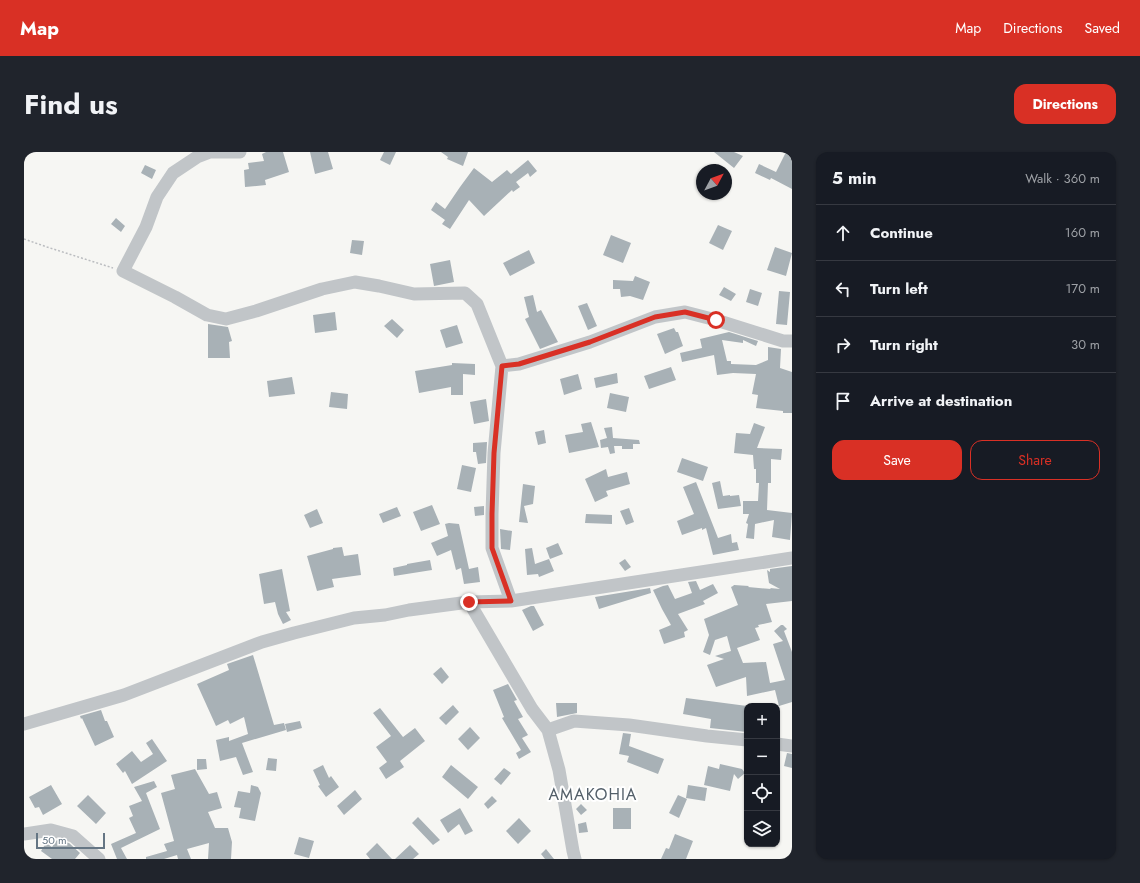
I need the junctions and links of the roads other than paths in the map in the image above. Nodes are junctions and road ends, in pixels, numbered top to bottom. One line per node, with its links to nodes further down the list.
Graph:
1 (240, 152): 3 (street)
2 (792, 341): 3 (street)
3 (502, 366): 5 (street)
4 (792, 558): 5 (street)
5 (511, 601): 6 (street)
6 (469, 602): 7 (street); 8 (street)
7 (24, 724)
8 (548, 730): 9 (street); 14 (street)
9 (744, 740)
10 (780, 744): 11 (street)
11 (792, 746)
12 (24, 834): 13 (street)
13 (99, 859)
14 (575, 859)

